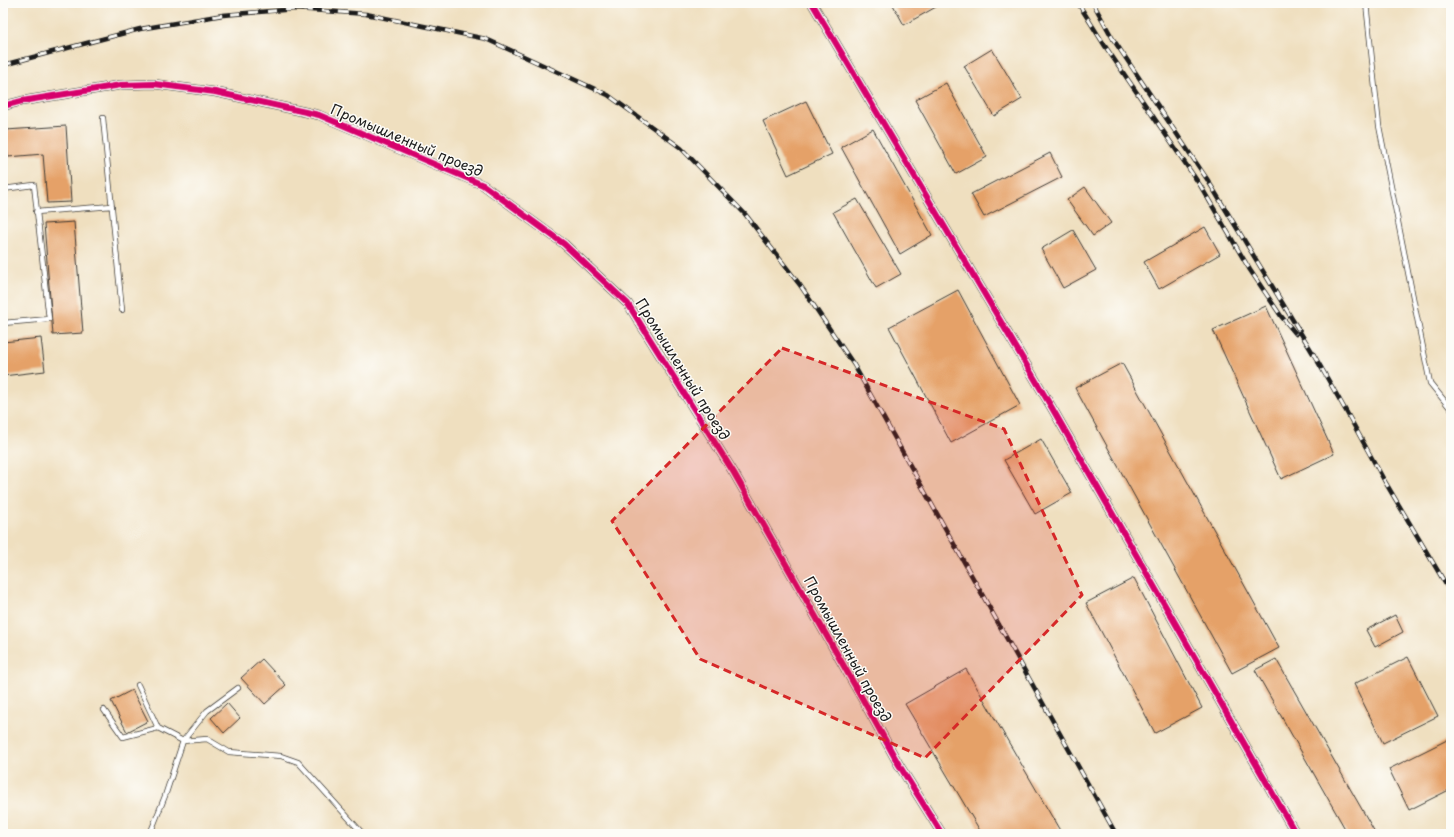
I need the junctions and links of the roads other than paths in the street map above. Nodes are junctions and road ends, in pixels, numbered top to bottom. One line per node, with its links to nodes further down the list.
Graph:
1 (812, 3): 19 (street)
2 (1366, 3): 10 (lane)
3 (3, 106): 18 (street, Промышленный проезд)
4 (103, 118): 6 (lane)
5 (3, 189): 7 (lane)
6 (112, 206): 7 (lane); 8 (lane)
7 (36, 212): 9 (lane)
8 (122, 310)
9 (3, 324)
10 (1451, 409)
11 (138, 685): 14 (lane)
12 (238, 688): 15 (lane)
13 (104, 710): 14 (lane)
14 (158, 728): 15 (lane)
15 (183, 741): 16 (lane); 17 (lane)
16 (150, 834)
17 (363, 834)
18 (942, 834)
19 (1296, 834)

